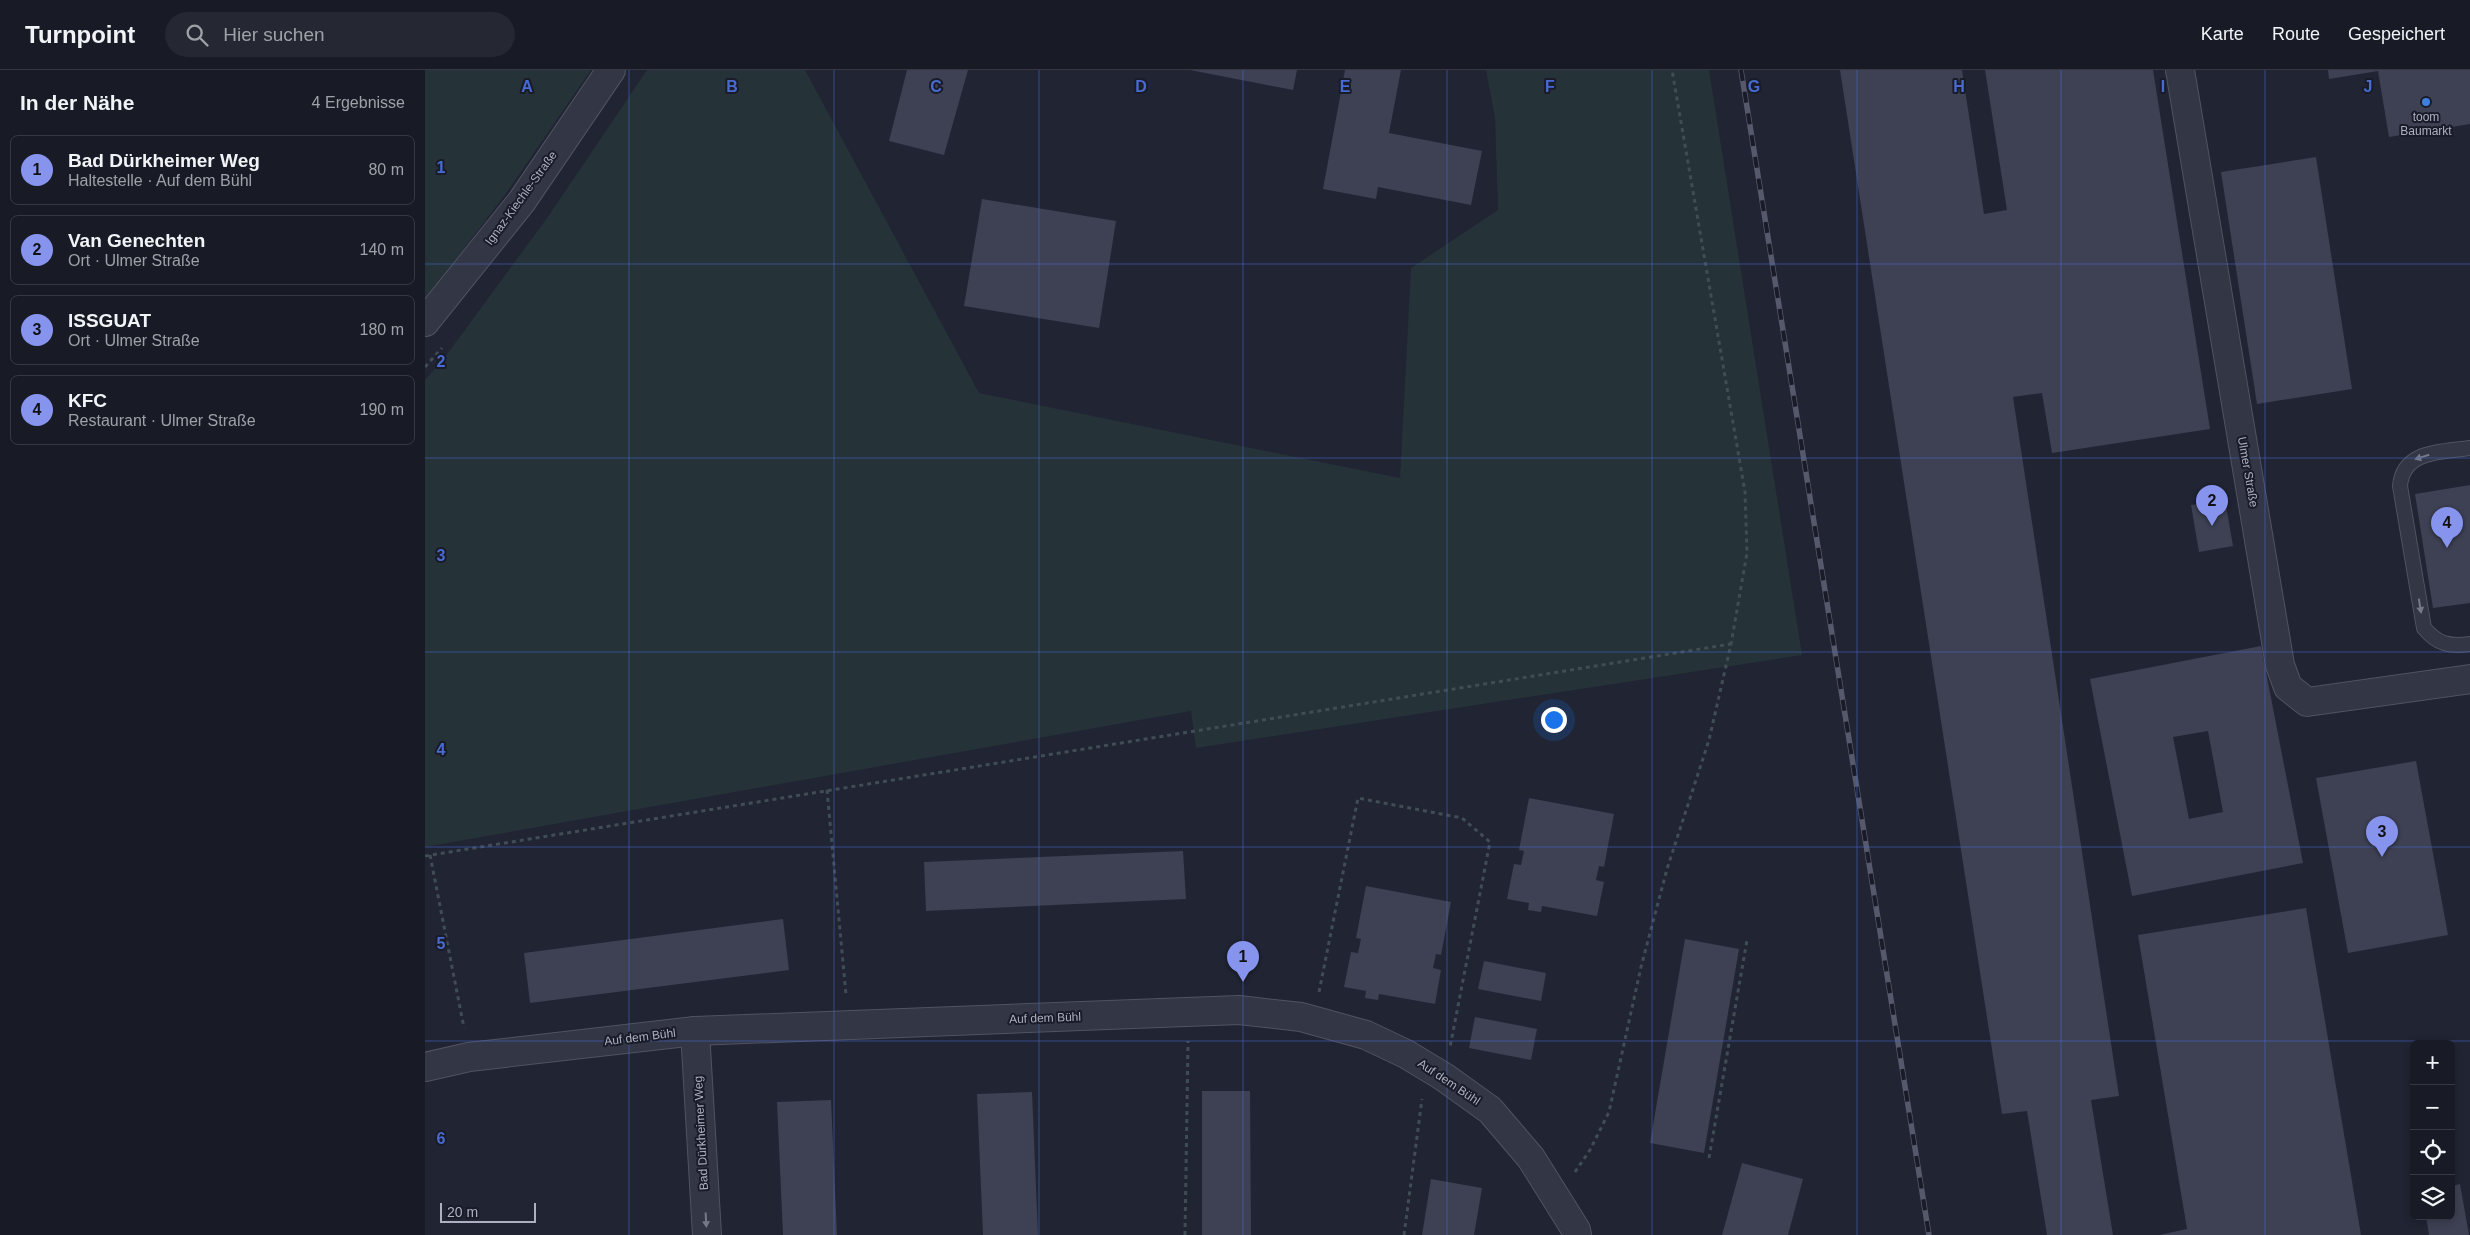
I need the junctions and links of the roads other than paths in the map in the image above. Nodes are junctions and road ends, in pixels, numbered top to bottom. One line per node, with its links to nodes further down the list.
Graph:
1 (611, 70): 3 (street, Ignaz-Kiechle-Straße)
2 (2180, 70): 6 (street, Ulmer Straße)
3 (425, 322)
4 (2470, 448): 5 (lane, one-way to 5)
5 (2470, 644)
6 (2470, 678)
7 (695, 1031): 8 (street, Auf dem Bühl); 9 (street, Bad Dürkheimer Weg, one-way to 9); 10 (street, Auf dem Bühl)
8 (425, 1067)
9 (707, 1235)
10 (1577, 1235)

